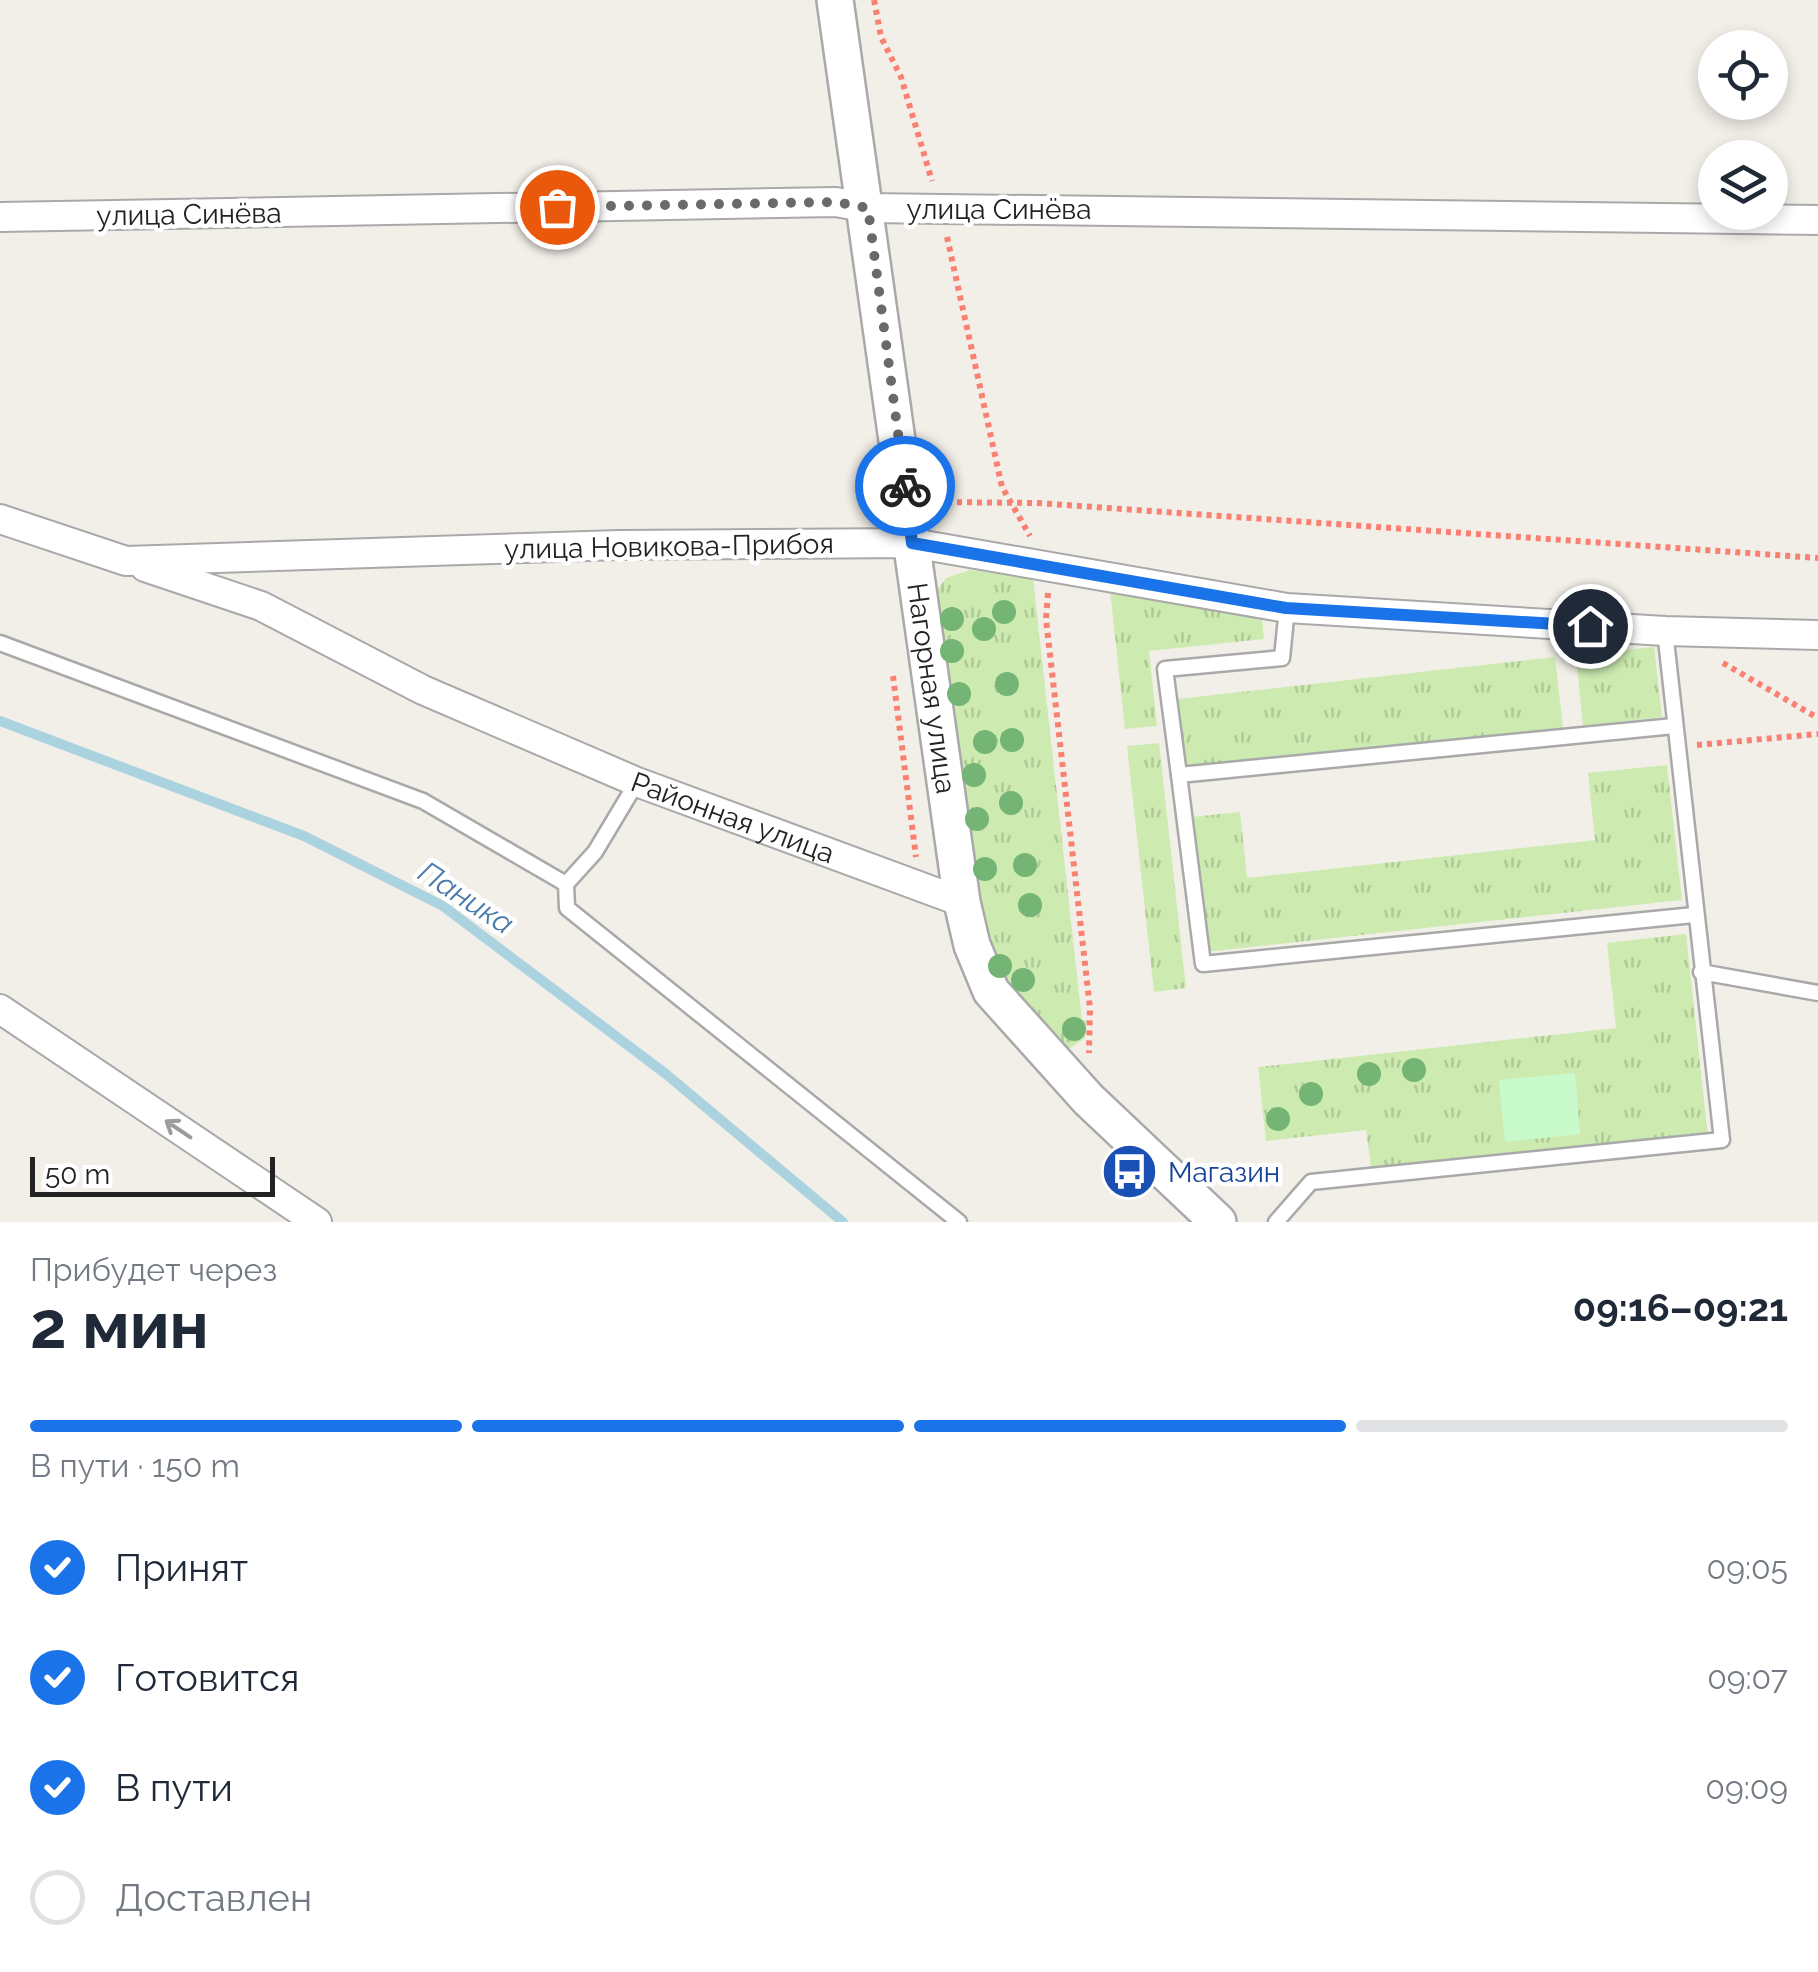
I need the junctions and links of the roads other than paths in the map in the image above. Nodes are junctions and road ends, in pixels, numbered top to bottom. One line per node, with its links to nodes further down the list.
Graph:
1 (835, 0): 2 (street, Нагорная улица)
2 (868, 208): 3 (street, улица Синёва); 4 (street, улица Синёва); 6 (street, Нагорная улица)
3 (0, 217)
4 (1818, 220)
5 (0, 519): 7 (street, улица Новикова-Прибоя)
6 (912, 543): 7 (street, улица Новикова-Прибоя); 8 (street, улица Новикова-Прибоя); 16 (street, Нагорная улица)
7 (126, 560): 14 (street, Районная улица)
8 (1286, 608): 9 (street, улица Новикова-Прибоя); 13 (lane)
9 (1665, 631): 10 (street, улица Новикова-Прибоя); 12 (lane)
10 (1818, 635)
11 (0, 643): 15 (lane)
12 (1674, 726): 13 (lane); 17 (lane)
13 (1179, 775): 17 (lane)
14 (638, 782): 15 (lane); 16 (street, Районная улица)
15 (566, 884): 22 (lane)
16 (962, 902): 23 (street)
17 (1694, 915): 18 (lane)
18 (1701, 972): 19 (lane); 24 (lane)
19 (1818, 993)
20 (0, 1009): 21 (street, one-way to 20)
21 (317, 1222)
22 (959, 1222)
23 (1218, 1222)
24 (1276, 1222)

